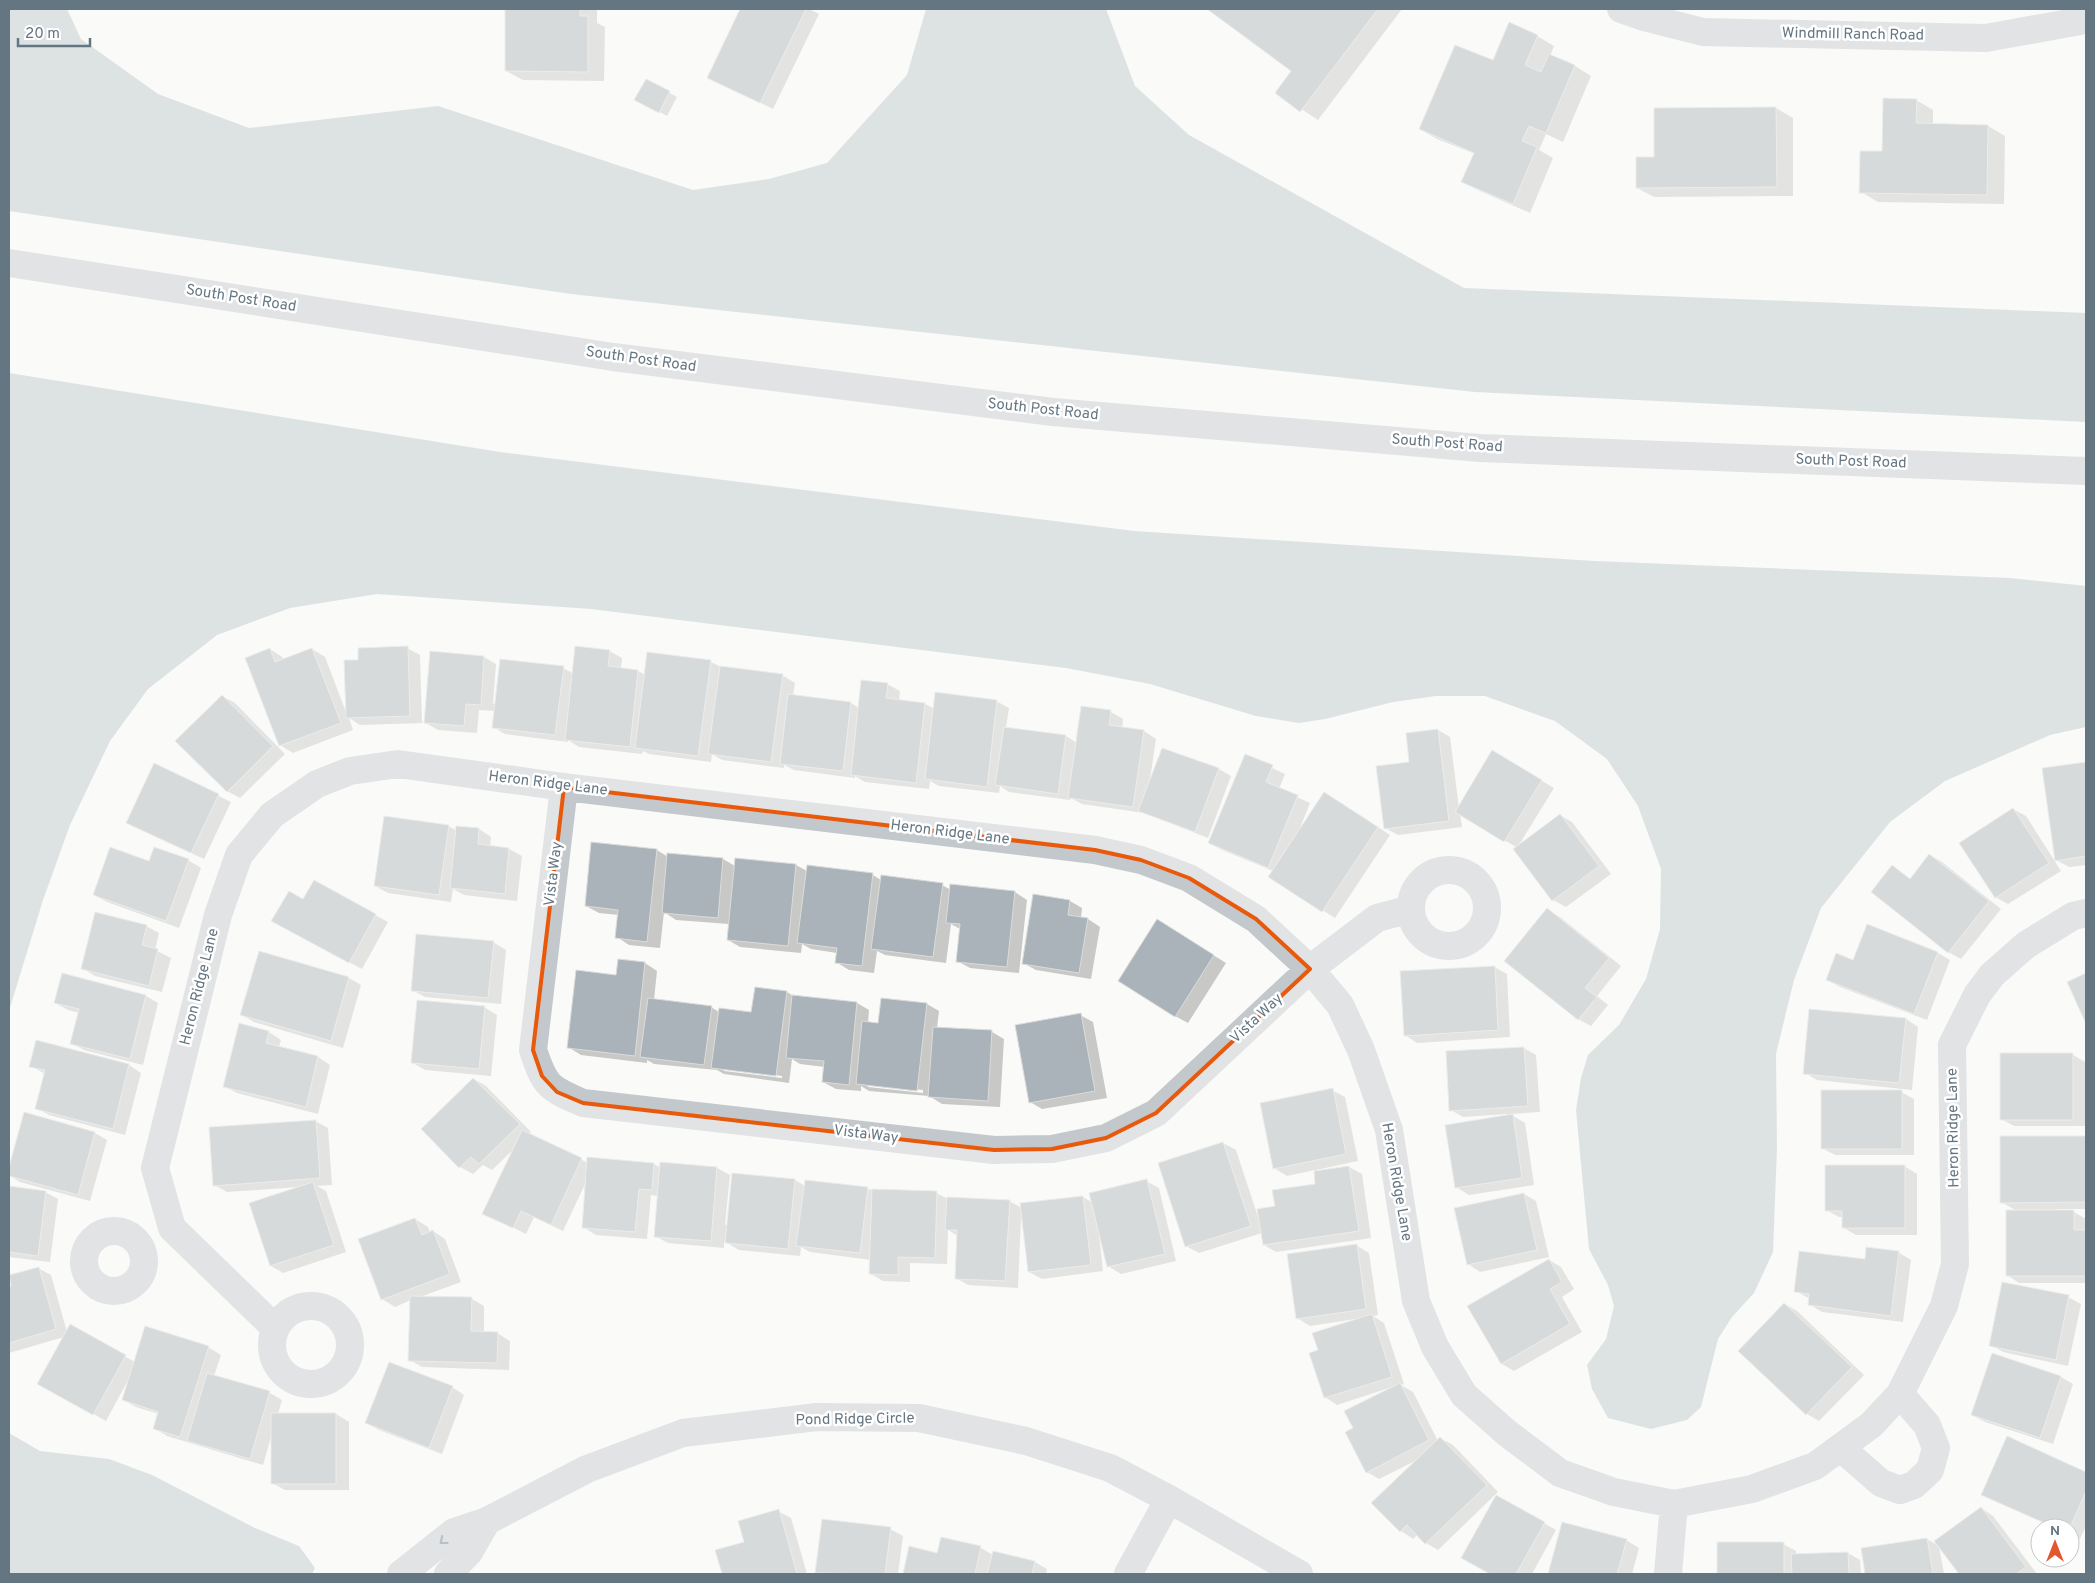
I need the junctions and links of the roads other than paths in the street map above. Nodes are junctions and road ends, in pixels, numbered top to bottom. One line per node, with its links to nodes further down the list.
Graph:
1 (1622, 9): 2 (street, Windmill Ranch Road)
2 (2086, 18)
3 (9, 263): 4 (street, South Post Road)
4 (2086, 471)
5 (564, 787): 8 (street, Heron Ridge Lane); 8 (street, Vista Way); 9 (street, Heron Ridge Lane)
6 (1411, 909): 8 (street, Vista Way)
7 (2086, 913): 12 (street, Heron Ridge Lane)
8 (1310, 969): 15 (street, Heron Ridge Lane)
9 (172, 1228): 10 (street); 11 (street)
10 (140, 1244)
11 (275, 1328)
12 (1900, 1394): 13 (street, Heron Ridge Lane); 13 (street)
13 (1841, 1448): 15 (street, Heron Ridge Lane)
14 (1169, 1499): 16 (street, Pond Ridge Circle); 19 (street); 20 (street, Pond Ridge Circle)
15 (1674, 1504): 21 (street)
16 (487, 1521): 17 (street, Pond Ridge Circle, one-way to 17); 18 (street)
17 (401, 1574)
18 (448, 1574)
19 (1128, 1574)
20 (1299, 1574)
21 (1668, 1574)

